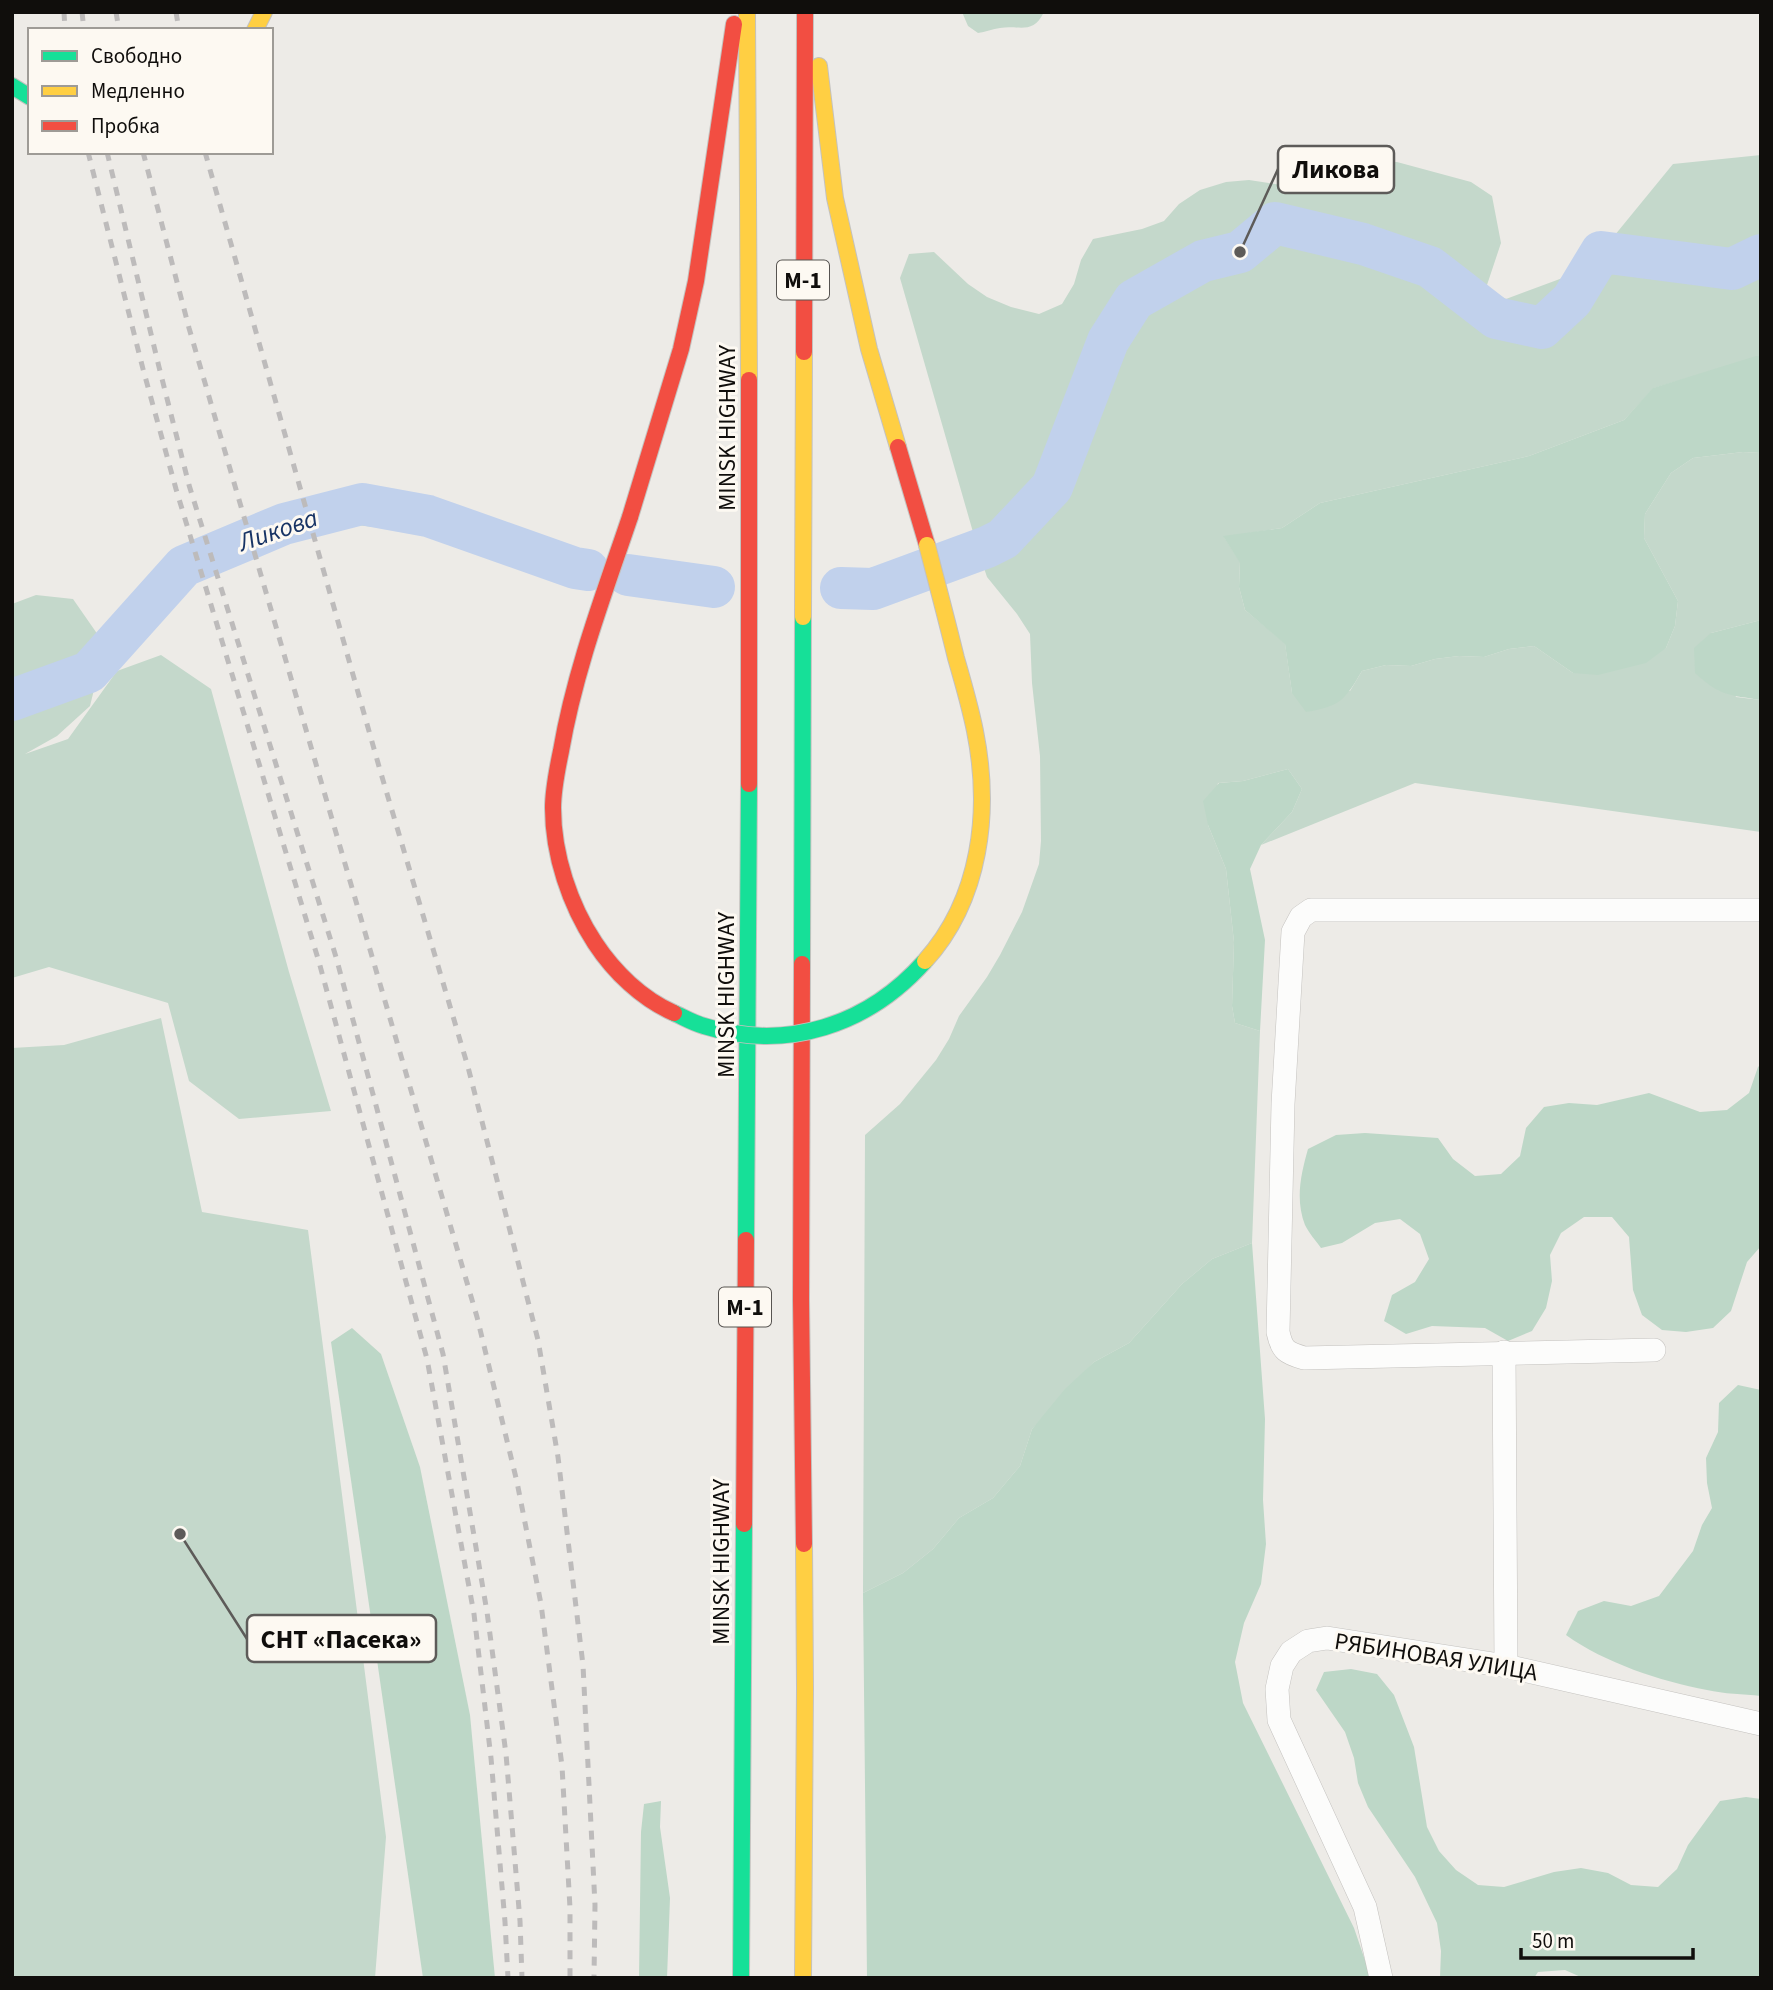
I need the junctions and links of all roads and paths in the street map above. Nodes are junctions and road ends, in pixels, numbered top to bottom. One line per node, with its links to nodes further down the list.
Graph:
1 (264, 12): 6 (main road)
2 (736, 12): 5 (main road, bridge)
3 (747, 12): 14 (main road, MINSK HIGHWAY / М-1)
4 (805, 12): 15 (main road, М-1)
5 (812, 12)
6 (256, 28)
7 (12, 86): 8 (main road)
8 (28, 96)
9 (1761, 910): 11 (street)
10 (1654, 1350): 11 (street)
11 (1504, 1352): 12 (street)
12 (1506, 1666): 13 (street, РЯБИНОВАЯ УЛИЦА); 16 (street, РЯБИНОВАЯ УЛИЦА)
13 (1761, 1724)
14 (741, 1978)
15 (803, 1978)
16 (1381, 1978)

